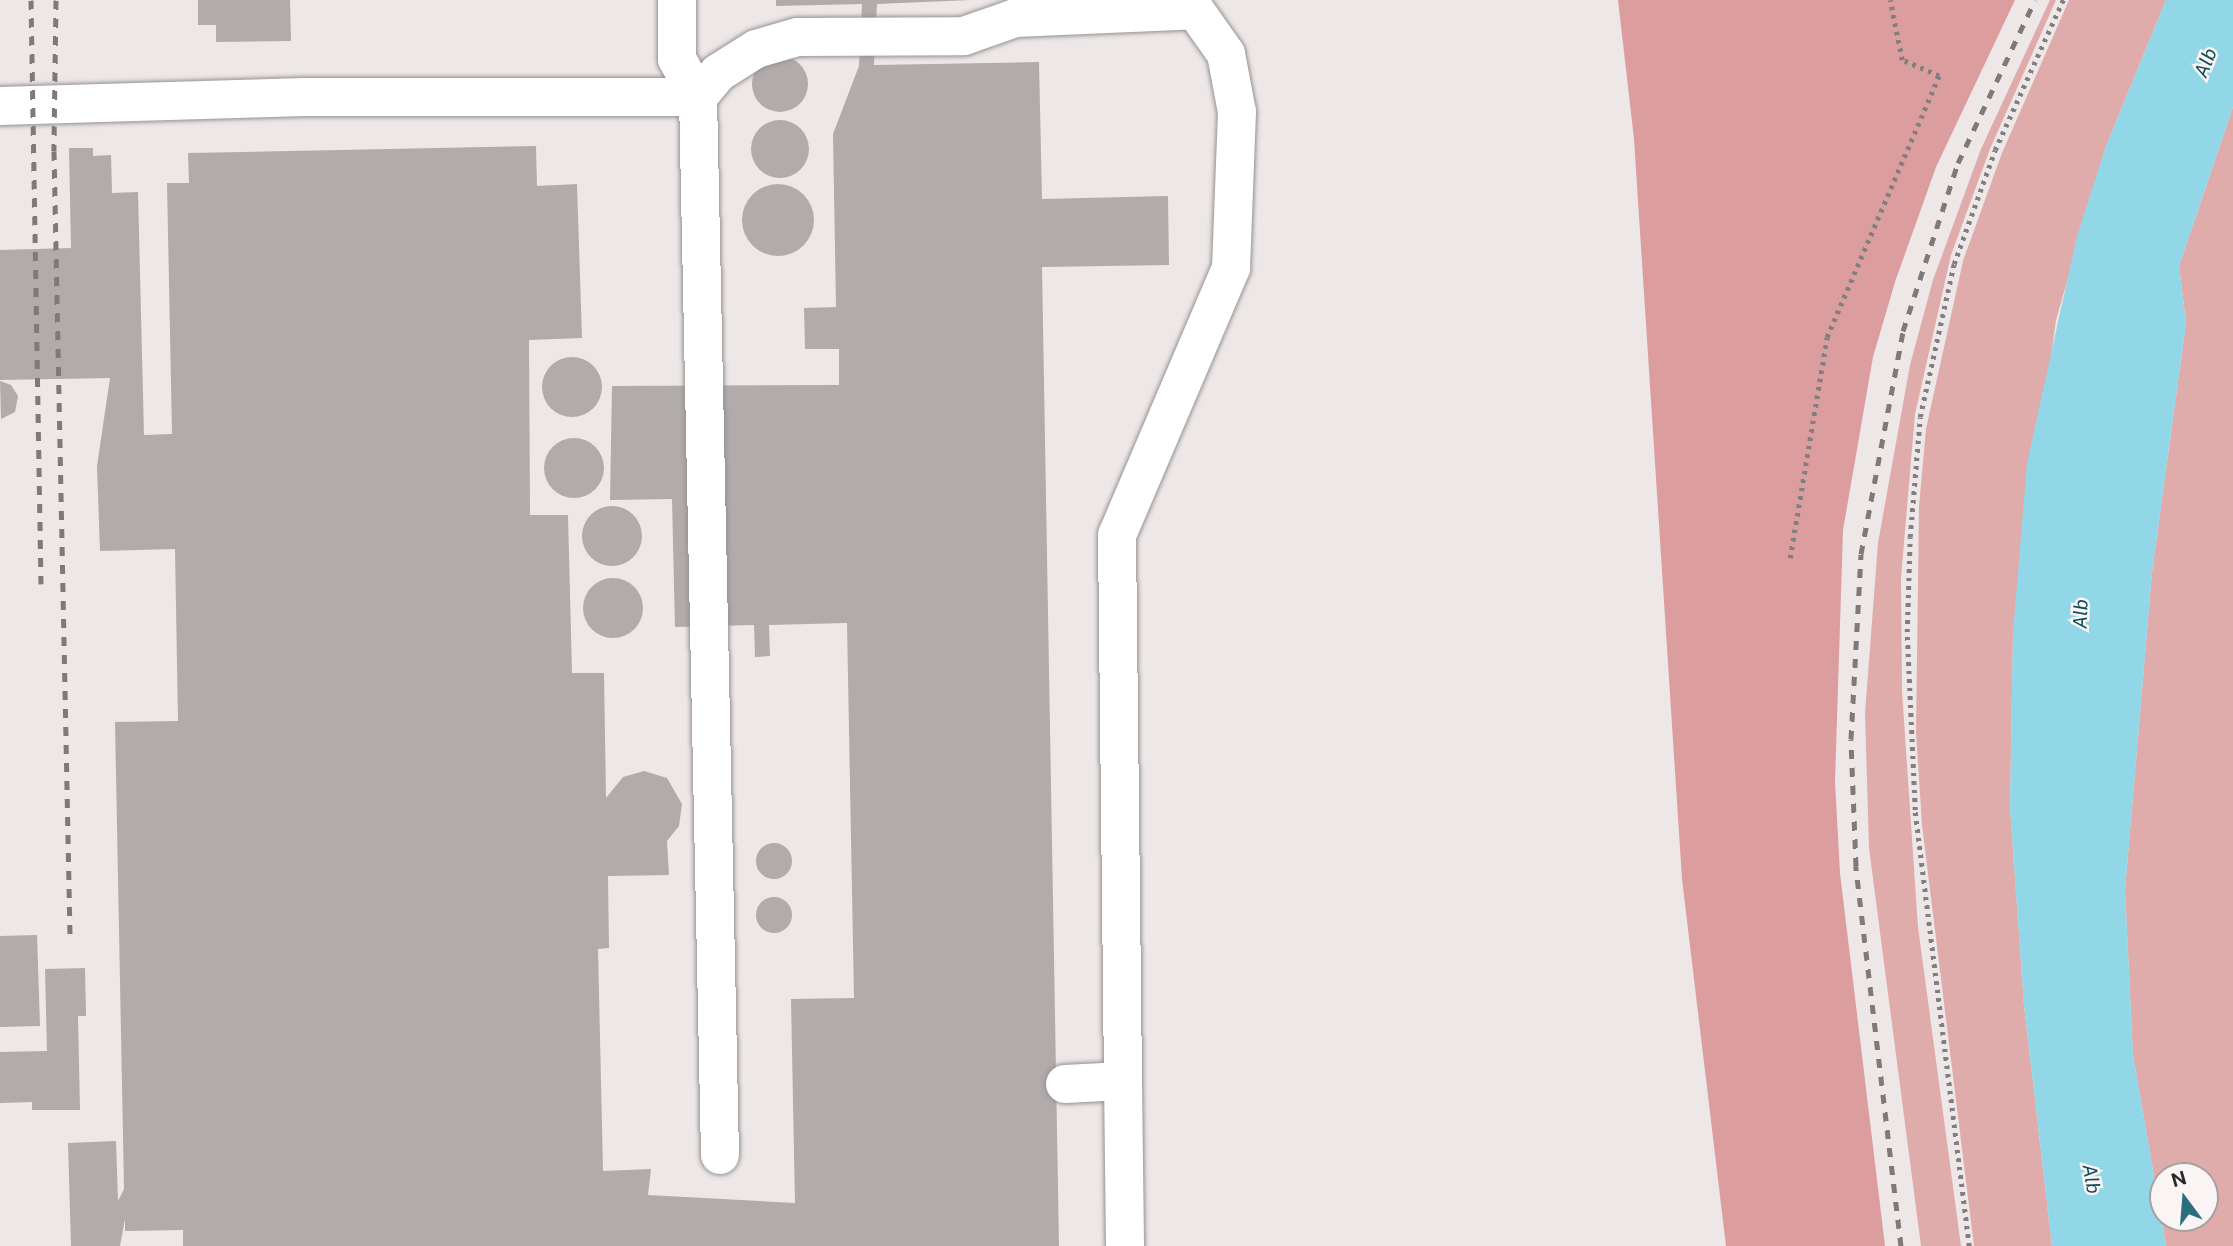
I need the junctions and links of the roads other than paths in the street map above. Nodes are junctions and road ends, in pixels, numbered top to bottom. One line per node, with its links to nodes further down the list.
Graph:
1 (677, 0): 2 (lane)
2 (698, 97): 3 (lane); 4 (lane); 6 (lane)
3 (0, 106)
4 (1123, 1081): 5 (lane); 7 (lane)
5 (1065, 1084)
6 (720, 1155)
7 (1125, 1246)

